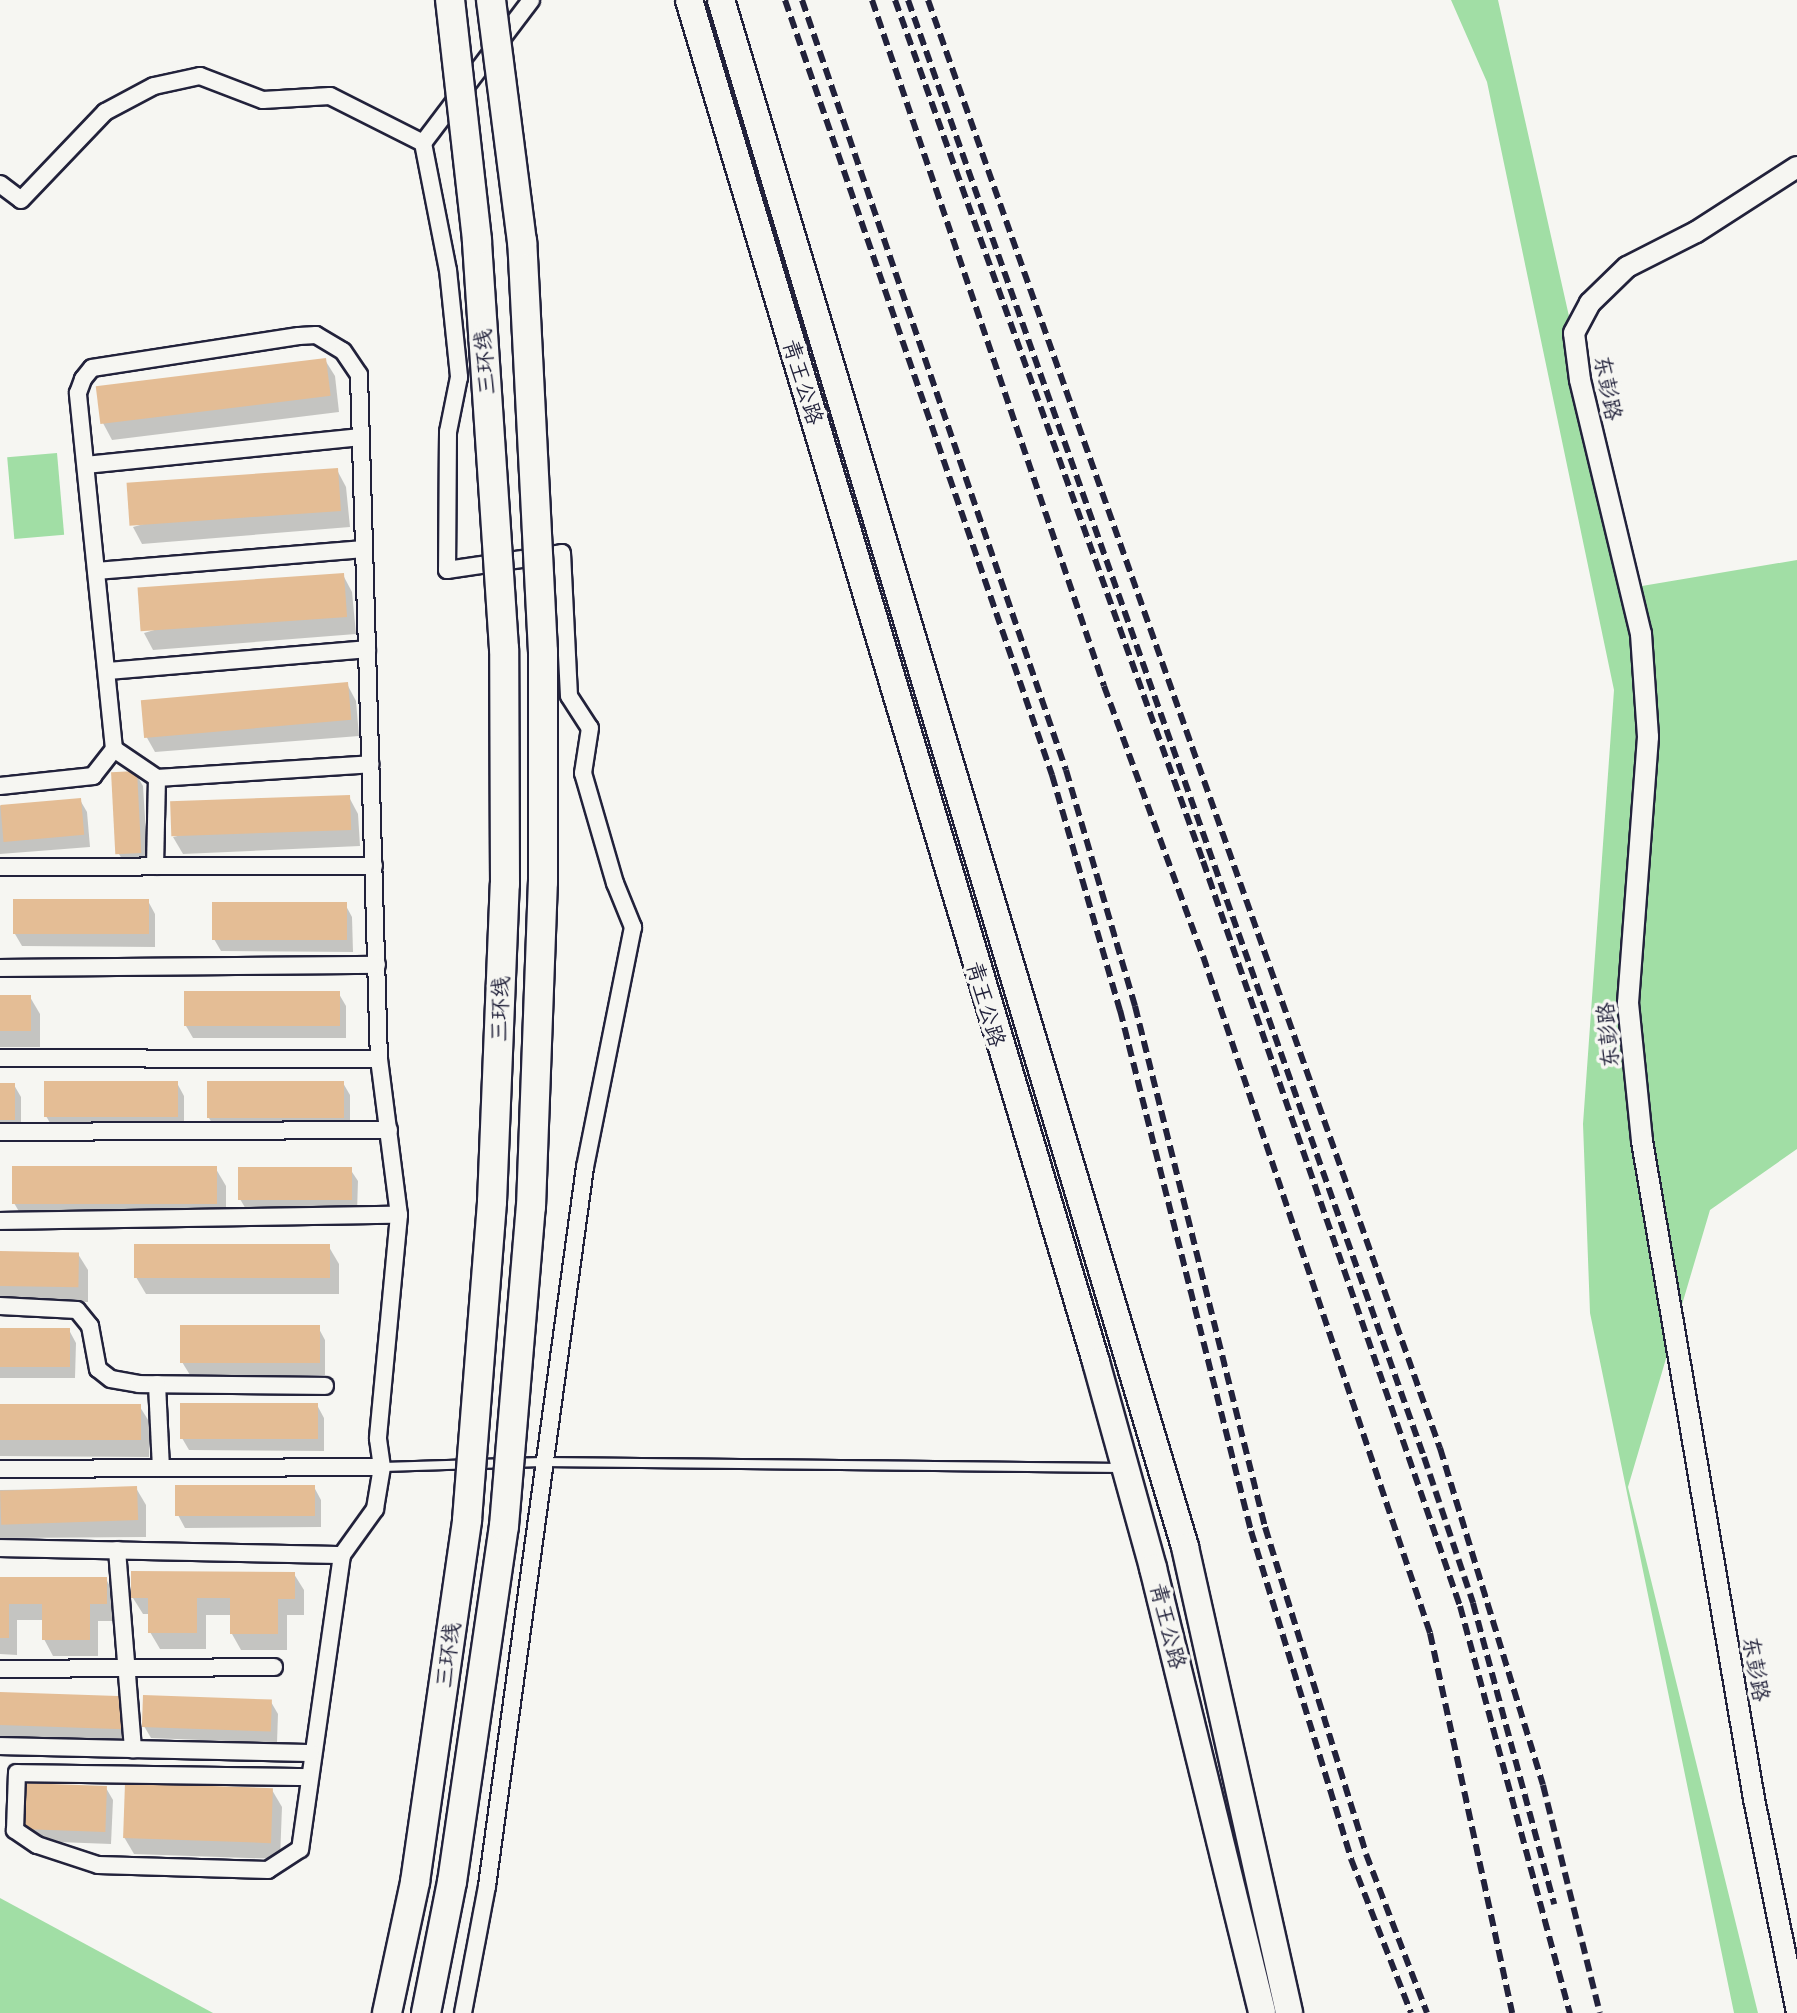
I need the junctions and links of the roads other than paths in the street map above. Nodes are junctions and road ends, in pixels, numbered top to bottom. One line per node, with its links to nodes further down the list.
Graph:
1 (450, 0): 49 (highway, 三环线, bridge)
2 (491, 0): 50 (highway, 三环线, bridge)
3 (531, 0): 6 (street)
4 (689, 0): 36 (main road, 青王公路)
5 (721, 0): 53 (main road, 青王公路)
6 (423, 143): 8 (street); 33 (street)
7 (1797, 167): 48 (street, 东彭路)
8 (0, 184)
9 (361, 437): 10 (street); 10 (street); 11 (street)
10 (86, 465): 12 (street)
11 (364, 549): 12 (street); 13 (street)
12 (96, 571): 14 (street)
13 (367, 649): 14 (street); 16 (street)
14 (107, 671): 15 (street)
15 (114, 749): 17 (street); 18 (street)
16 (371, 764): 17 (street); 20 (street)
17 (157, 778): 19 (street)
18 (0, 786)
19 (155, 866): 20 (street); 21 (street)
20 (374, 866): 22 (street)
21 (0, 867)
22 (377, 965): 23 (street); 25 (street)
23 (0, 968)
24 (0, 1058): 25 (street)
25 (379, 1059): 26 (street)
26 (389, 1130): 27 (street); 28 (street)
27 (0, 1132)
28 (399, 1215): 29 (street); 34 (street)
29 (0, 1221)
30 (0, 1306): 31 (street)
31 (157, 1384): 32 (street); 35 (street)
32 (325, 1386)
33 (542, 1462): 34 (lane); 36 (lane); 51 (street)
34 (382, 1467): 35 (street); 40 (street)
35 (161, 1468): 37 (street)
36 (1126, 1468): 52 (main road, 青王公路)
37 (0, 1469)
38 (0, 1548): 39 (street)
39 (117, 1550): 40 (street); 42 (street)
40 (342, 1555): 46 (street)
41 (274, 1667): 42 (street)
42 (126, 1668): 43 (street); 45 (street)
43 (0, 1669)
44 (0, 1746): 45 (street)
45 (133, 1749): 46 (street)
46 (311, 1753): 47 (street)
47 (308, 1777): 47 (street)
48 (1797, 2012)
49 (387, 2013)
50 (426, 2013)
51 (463, 2013)
52 (1262, 2013)
53 (1289, 2013)

